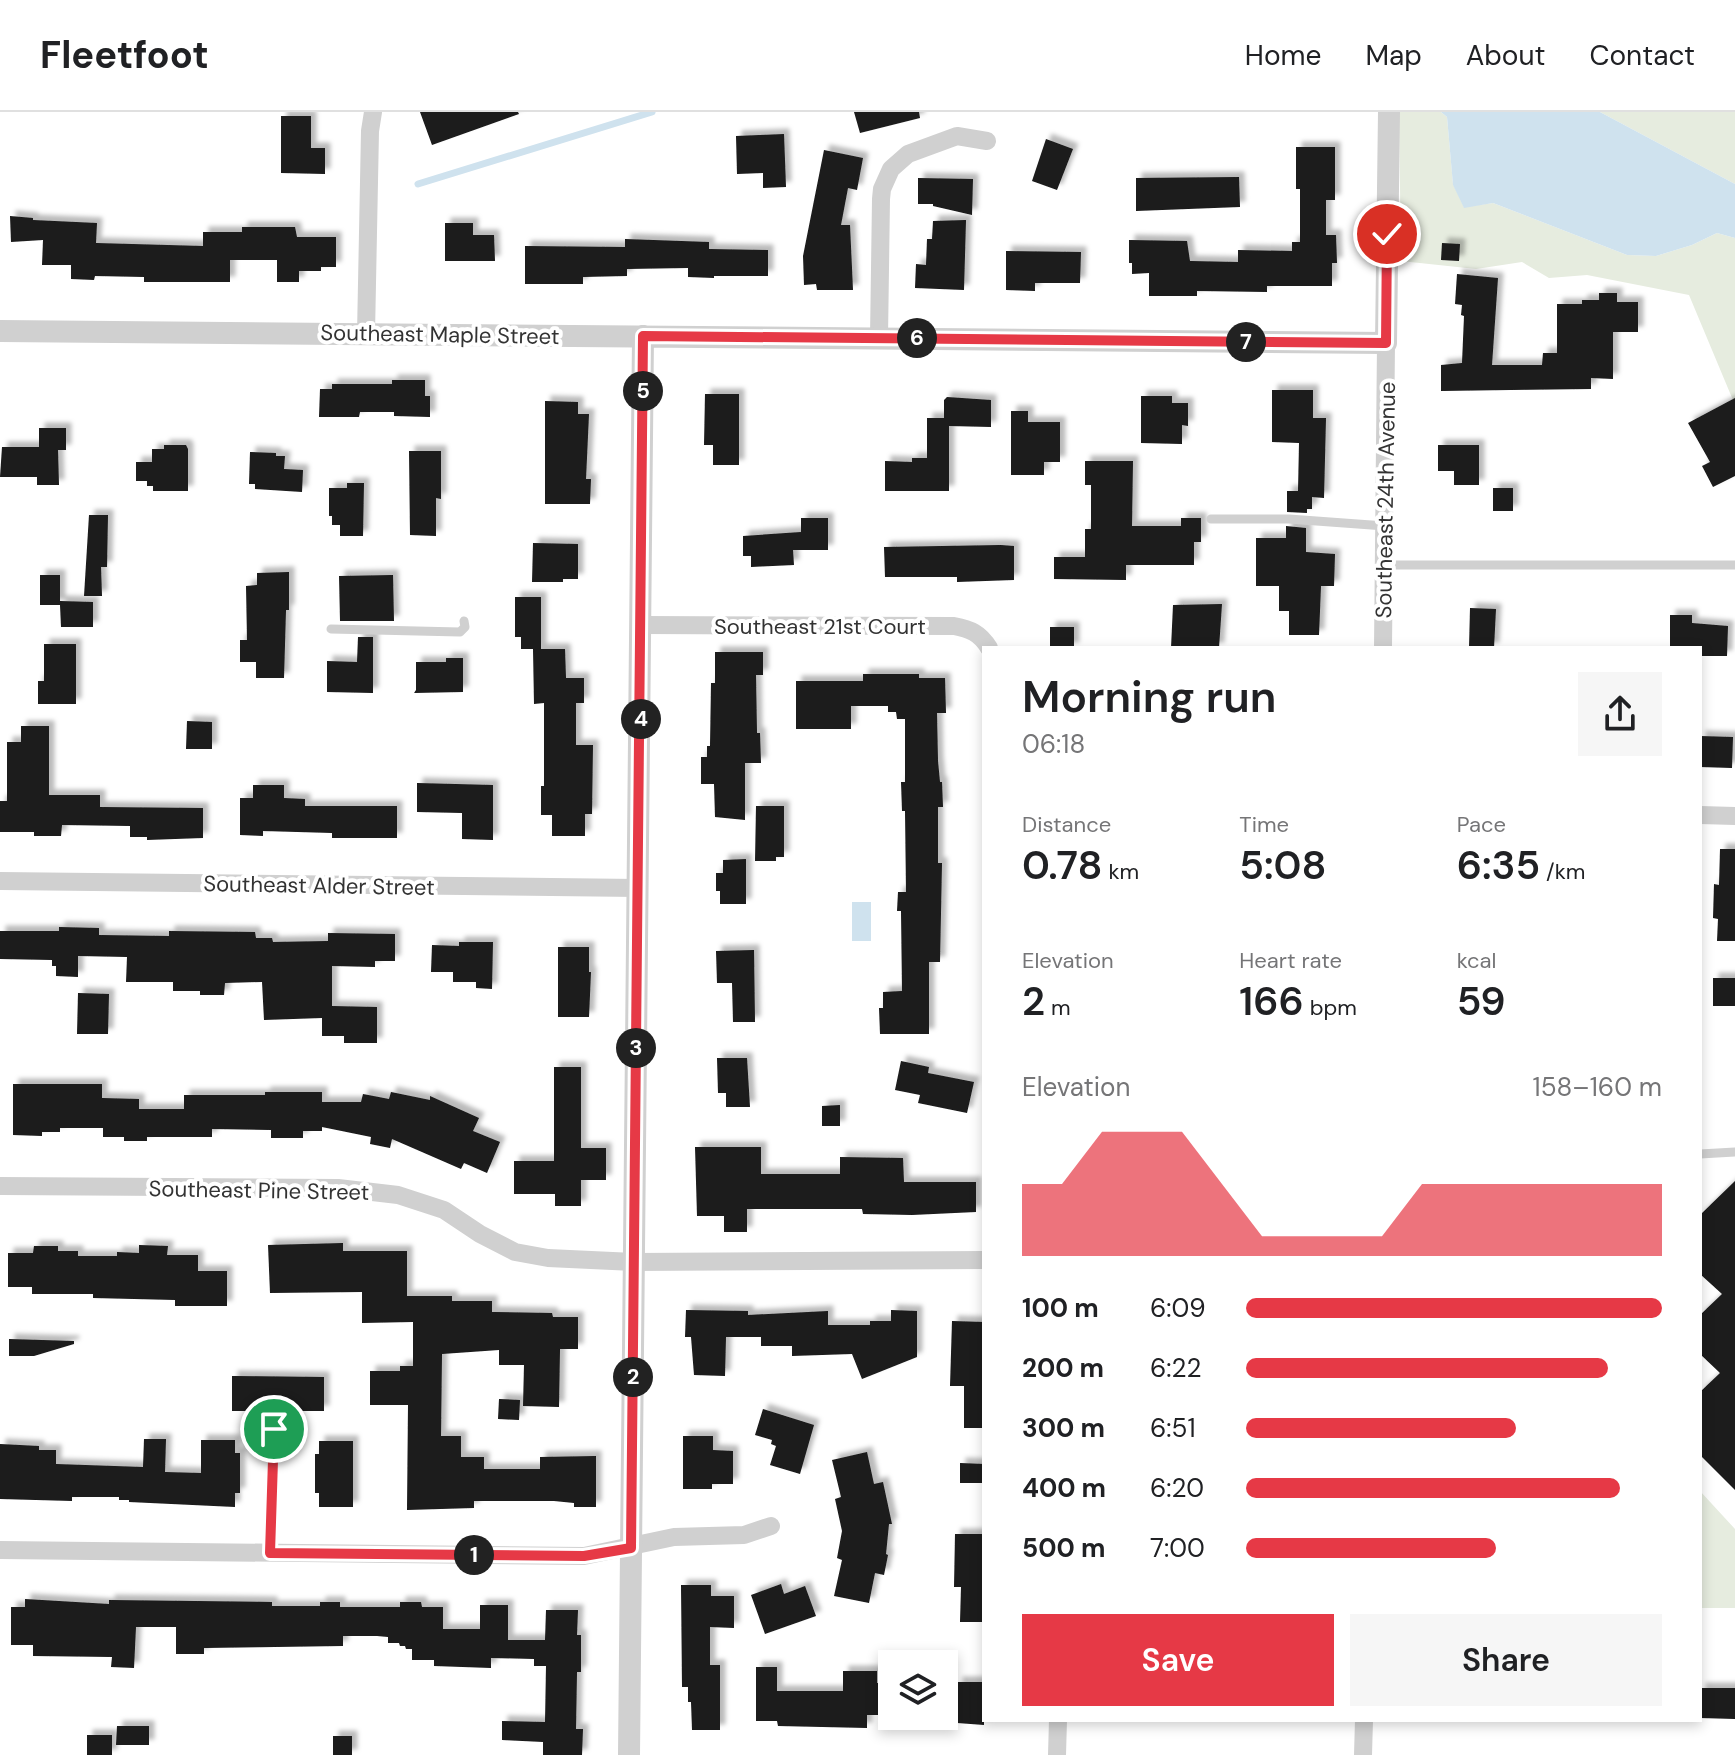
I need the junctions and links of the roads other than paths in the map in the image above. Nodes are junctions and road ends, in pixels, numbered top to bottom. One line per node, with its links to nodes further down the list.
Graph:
1 (373, 112): 5 (street)
2 (1389, 112): 8 (street, Southeast 24th Avenue)
3 (987, 141): 7 (street)
4 (0, 331): 5 (street, Southeast Maple Street)
5 (366, 334): 6 (street, Southeast Maple Street)
6 (643, 336): 7 (street, Southeast Maple Street); 14 (street)
7 (879, 338): 8 (street, Southeast Maple Street)
8 (1386, 343): 10 (street, Southeast 24th Avenue)
9 (1211, 519): 10 (lane)
10 (1385, 526): 11 (street, Southeast 24th Avenue)
11 (1384, 565): 12 (lane); 17 (street, Southeast 24th Avenue)
12 (1735, 565)
13 (464, 621): 15 (lane)
14 (642, 625): 16 (street, Southeast 21st Court); 21 (street)
15 (331, 629)
16 (988, 646)
17 (1383, 646)
18 (1702, 815): 19 (street)
19 (1735, 816)
20 (0, 881): 21 (street, Southeast Alder Street)
21 (638, 888): 26 (street)
22 (1735, 1152): 23 (lane)
23 (1702, 1154)
24 (0, 1186): 26 (street, Southeast Pine Street)
25 (982, 1260): 26 (street, Southeast Pine Street)
26 (634, 1262): 29 (street)
27 (274, 1429): 31 (lane)
28 (771, 1526): 29 (street)
29 (631, 1548): 31 (street); 34 (street)
30 (0, 1550): 31 (street)
31 (270, 1553)
32 (1058, 1722): 35 (street)
33 (1364, 1722): 36 (street)
34 (629, 1755)
35 (1057, 1755)
36 (1363, 1755)

